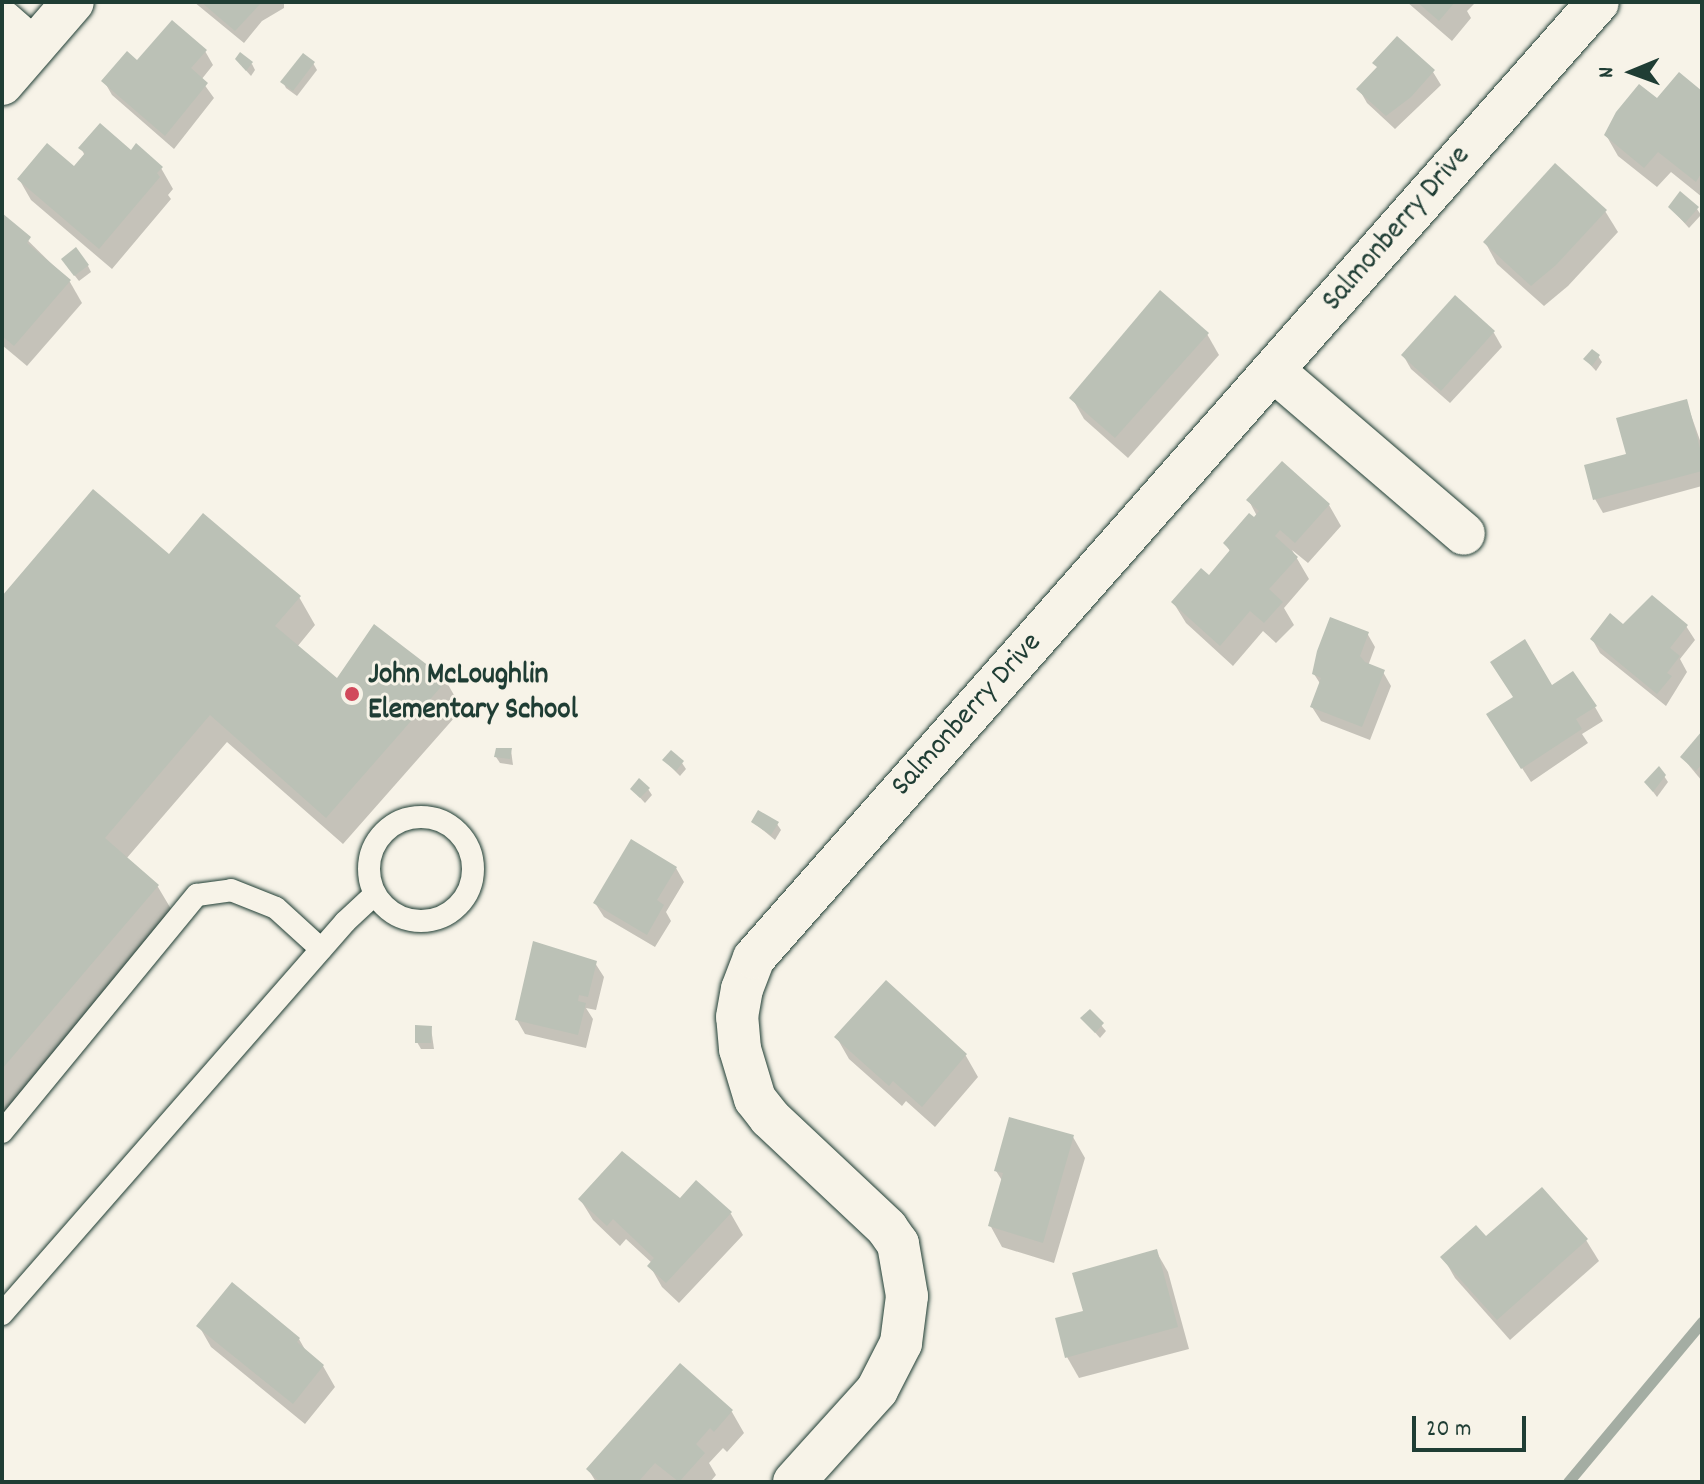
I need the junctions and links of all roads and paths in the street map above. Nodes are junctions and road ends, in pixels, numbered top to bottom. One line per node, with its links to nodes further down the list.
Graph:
1 (73, 2): 4 (street)
2 (1598, 2): 6 (street, Salmonberry Drive)
3 (2, 21): 4 (street)
4 (33, 48): 5 (street)
5 (2, 84)
6 (1274, 371): 7 (street); 12 (street, Salmonberry Drive)
7 (1464, 534)
8 (374, 895): 8 (lane); 9 (lane)
9 (321, 949): 10 (lane); 11 (lane)
10 (2, 1132)
11 (4, 1306)
12 (794, 1482)

